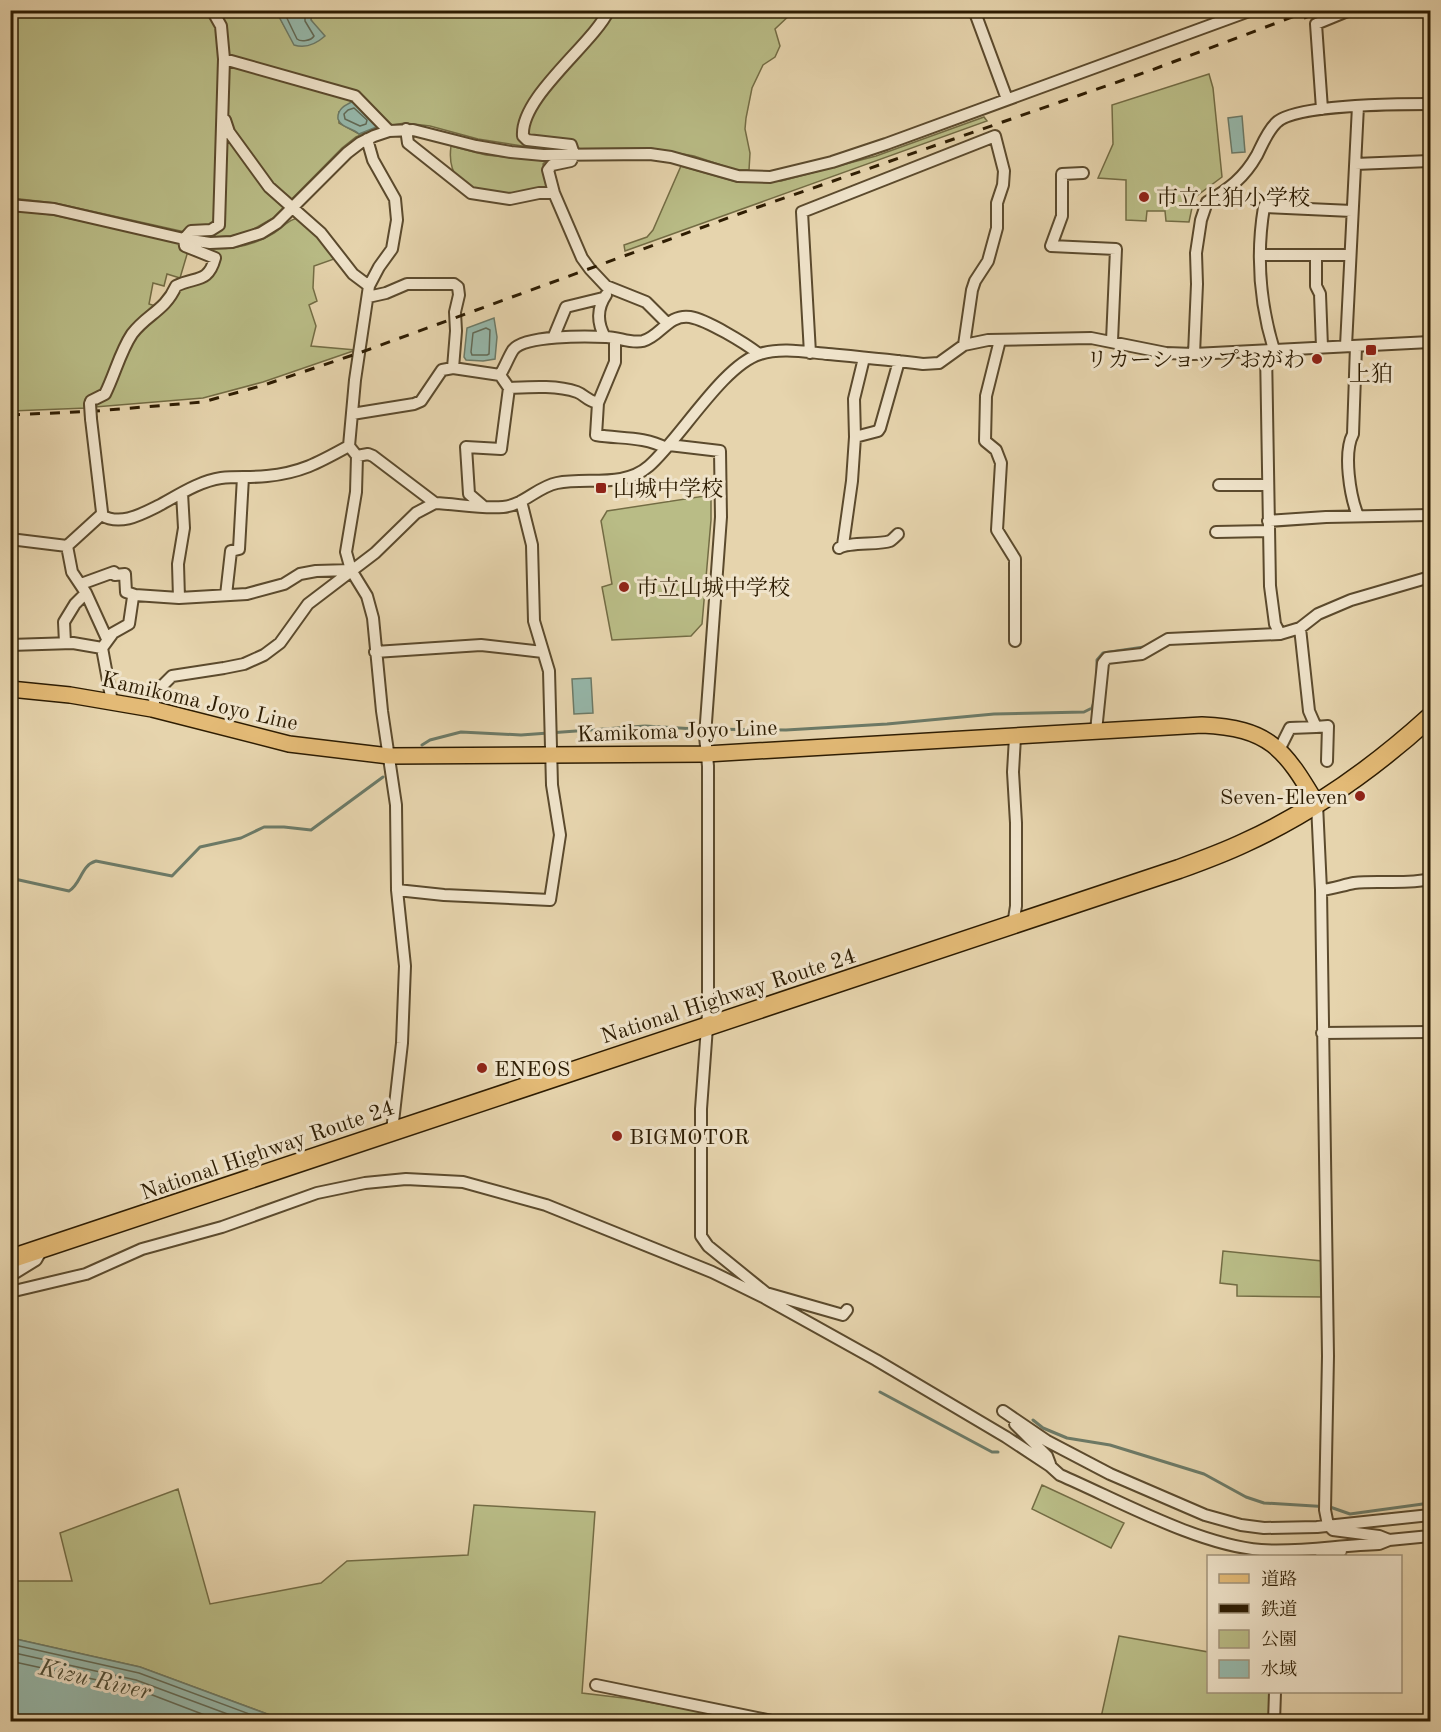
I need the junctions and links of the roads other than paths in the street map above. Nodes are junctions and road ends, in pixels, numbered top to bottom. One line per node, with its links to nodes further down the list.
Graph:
1 (212, 10): 6 (street)
2 (609, 10): 15 (street)
3 (974, 10): 7 (street)
4 (1252, 10): 7 (street)
5 (1350, 10): 10 (street)
6 (224, 59): 11 (street); 13 (street)
7 (1007, 99): 15 (street)
8 (1431, 104): 9 (street)
9 (1358, 106): 10 (street); 17 (street)
10 (1322, 109): 42 (street)
11 (223, 111): 21 (street); 23 (street)
12 (406, 129): 13 (street); 15 (street); 19 (street)
13 (389, 131): 14 (street)
14 (367, 139): 21 (street); 28 (street)
15 (574, 154): 19 (street)
16 (1431, 161): 17 (street)
17 (1355, 164): 22 (street)
18 (1083, 173): 34 (street)
19 (554, 193): 27 (street)
20 (10, 205): 23 (street)
21 (293, 207): 23 (street); 28 (street)
22 (1352, 211): 24 (street); 25 (street)
23 (184, 239): 62 (street, bridge)
24 (1260, 255): 26 (street); 39 (street)
25 (1349, 255): 26 (street); 37 (street)
26 (1316, 256): 38 (street)
27 (611, 288): 29 (street); 30 (street)
28 (368, 292): 45 (street); 49 (street)
29 (603, 298): 31 (street); 32 (street)
30 (667, 323): 32 (street); 41 (street)
31 (554, 336): 32 (street); 46 (street)
32 (610, 338): 48 (street)
33 (1000, 340): 34 (street); 36 (street); 77 (street)
34 (1112, 341): 42 (street)
35 (1431, 342): 37 (street)
36 (964, 345): 40 (street); 44 (street)
37 (1351, 346): 38 (street); 63 (street)
38 (1322, 347): 39 (street)
39 (1270, 350): 42 (street); 55 (street)
40 (810, 353): 41 (street); 43 (street)
41 (759, 354): 52 (street)
42 (1194, 354)
43 (864, 358): 44 (street); 50 (street)
44 (899, 361): 50 (street)
45 (453, 368): 46 (street); 49 (street)
46 (500, 375): 47 (street)
47 (509, 388): 48 (street); 60 (street)
48 (598, 404): 52 (street)
49 (352, 414): 51 (street)
50 (855, 438): 66 (street)
51 (349, 446): 53 (street); 54 (street)
52 (668, 446): 58 (street); 91 (street)
53 (357, 456): 59 (street); 69 (street)
54 (243, 477): 57 (street); 73 (street)
55 (1267, 484): 56 (street); 64 (street)
56 (1219, 485)
57 (182, 493): 62 (street); 74 (street)
58 (521, 501): 60 (street); 82 (street)
59 (435, 503): 60 (street); 69 (street)
60 (483, 506)
61 (1431, 515): 63 (street)
62 (101, 516): 68 (street)
63 (1358, 516): 64 (street)
64 (1269, 526): 65 (street); 76 (street)
65 (1216, 532)
66 (898, 534)
67 (10, 539): 68 (street)
68 (67, 546): 71 (street)
69 (351, 570): 73 (street); 81 (street); 85 (street)
70 (1431, 577): 75 (street)
71 (84, 589): 72 (street); 78 (street); 79 (street)
72 (135, 595): 74 (street); 79 (street)
73 (226, 595): 74 (street)
74 (179, 598)
75 (1300, 628): 76 (street); 87 (street)
76 (1280, 634): 88 (street)
77 (1015, 641)
78 (65, 643): 79 (street); 80 (street)
79 (104, 644): 84 (street)
80 (10, 645)
81 (375, 652): 82 (street); 93 (street)
82 (543, 652): 92 (street)
83 (10, 689): 84 (main road, Kamikoma Joyo Line)
84 (112, 702): 85 (main road, Kamikoma Joyo Line)
85 (152, 710): 93 (main road, Kamikoma Joyo Line)
86 (1431, 717): 95 (highway, National Highway Route 24)
87 (1316, 727): 90 (street); 94 (street)
88 (1096, 731): 89 (main road, Kamikoma Joyo Line); 90 (main road, Kamikoma Joyo Line)
89 (1016, 737): 91 (main road, Kamikoma Joyo Line); 99 (street)
90 (1279, 750): 95 (main road, Kamikoma Joyo Line)
91 (706, 754): 92 (main road, Kamikoma Joyo Line); 100 (street)
92 (551, 755): 93 (main road, Kamikoma Joyo Line); 97 (street)
93 (388, 756): 97 (street)
94 (1327, 761)
95 (1317, 804): 98 (street); 99 (highway, National Highway Route 24)
96 (1431, 879): 98 (street)
97 (398, 890): 103 (street)
98 (1321, 890): 102 (street)
99 (1013, 925): 100 (highway, National Highway Route 24)
100 (706, 1028): 103 (highway, National Highway Route 24); 108 (street)
101 (1431, 1032): 102 (street)
102 (1322, 1033): 112 (street)
103 (393, 1131): 104 (highway, National Highway Route 24)
104 (43, 1248): 105 (highway, National Highway Route 24); 106 (street)
105 (10, 1259)
106 (10, 1276)
107 (10, 1292): 108 (street)
108 (764, 1295): 109 (street); 110 (street)
109 (847, 1310)
110 (1050, 1466): 112 (street); 115 (street)
111 (1431, 1515): 112 (street)
112 (1328, 1525): 114 (street)
113 (1431, 1536): 114 (street)
114 (1389, 1540): 115 (street)
115 (1351, 1545): 116 (street)
116 (1328, 1555)
117 (596, 1686): 119 (street)
118 (1275, 1693): 120 (street)
119 (777, 1722)
120 (1274, 1722)

